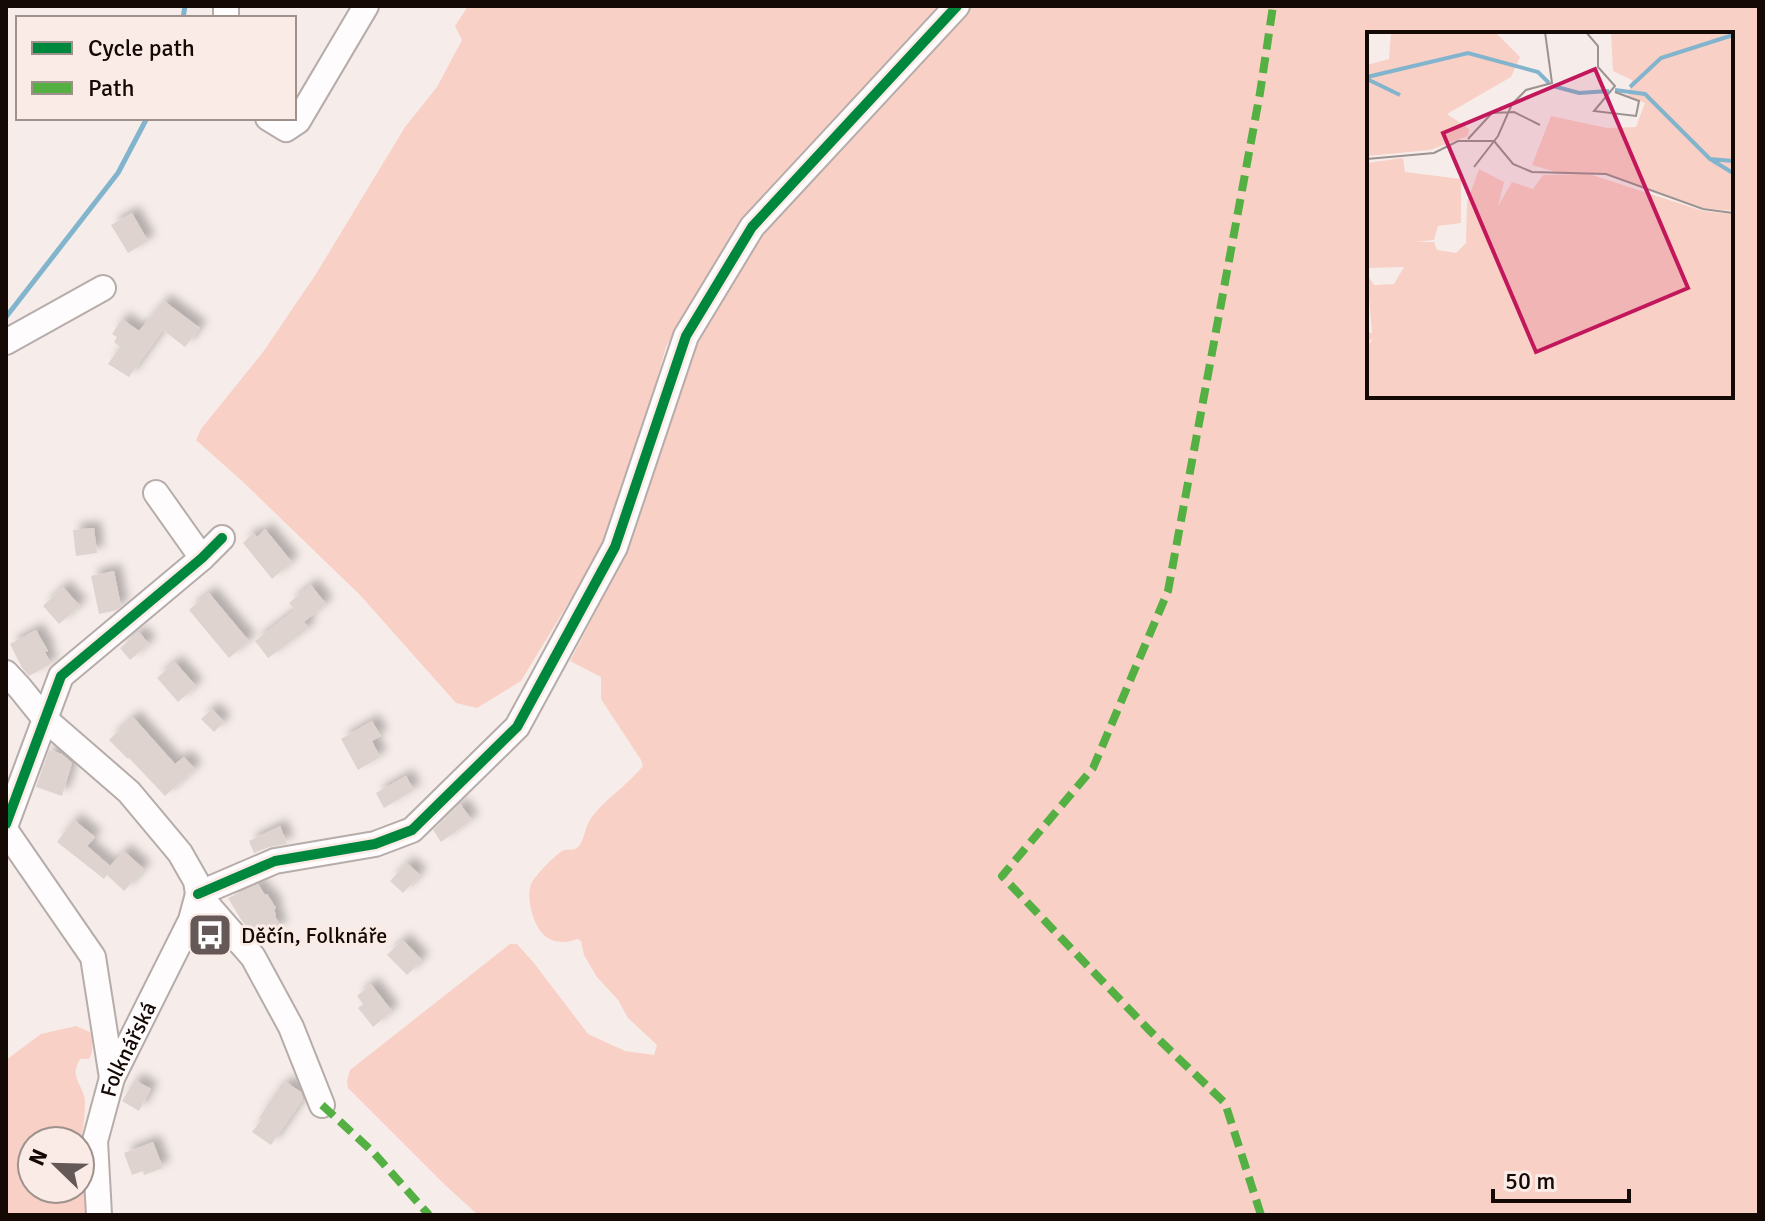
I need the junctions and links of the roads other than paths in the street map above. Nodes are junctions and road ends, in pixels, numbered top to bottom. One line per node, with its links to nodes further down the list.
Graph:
1 (366, 6): 3 (street)
2 (957, 6): 14 (street)
3 (271, 120)
4 (103, 288): 5 (street)
5 (6, 342)
6 (156, 493): 8 (street)
7 (222, 538): 8 (street)
8 (202, 558): 9 (street)
9 (61, 676): 10 (street); 11 (street)
10 (13, 680): 11 (street)
11 (45, 719): 12 (street); 14 (street)
12 (6, 824)
13 (6, 831): 15 (street)
14 (198, 894): 15 (street, Folknářská); 16 (street)
15 (112, 1078): 17 (street, Folknářská)
16 (322, 1105)
17 (99, 1215)

